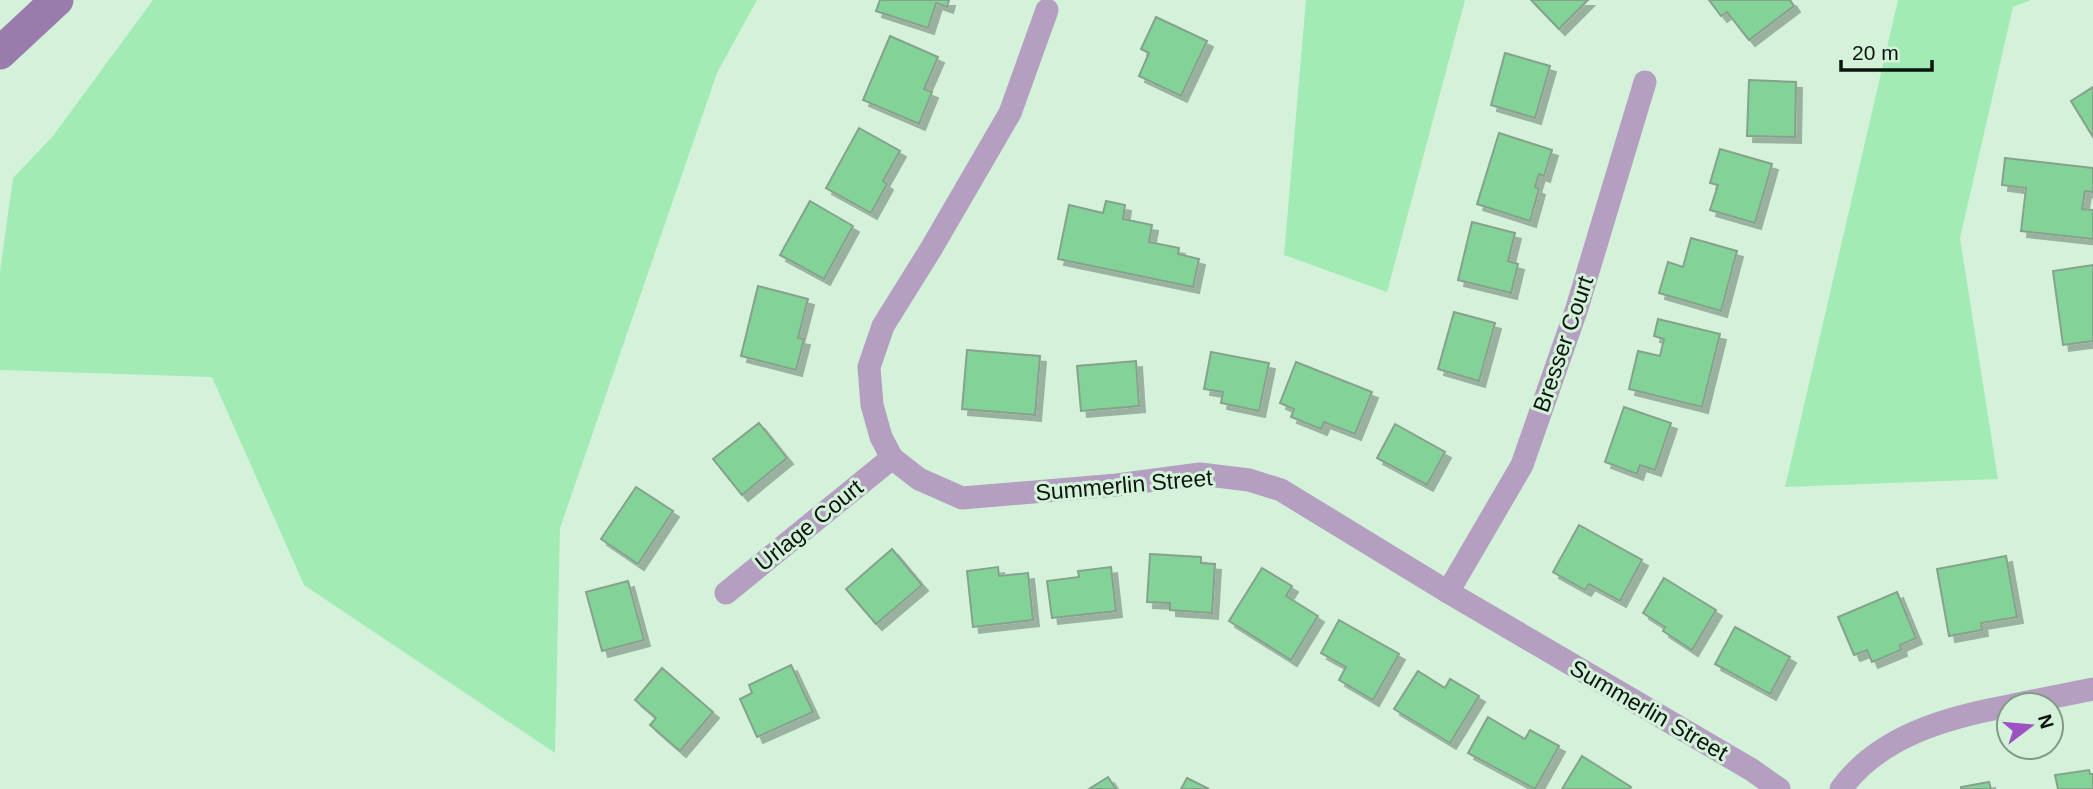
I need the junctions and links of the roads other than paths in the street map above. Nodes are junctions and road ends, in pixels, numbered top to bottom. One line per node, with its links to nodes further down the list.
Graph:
1 (57, 0): 3 (main road)
2 (1047, 10): 5 (street, Summerlin Street)
3 (0, 52)
4 (1646, 82): 6 (street, Bresser Court)
5 (892, 458): 6 (street, Summerlin Street); 7 (street, Urlage Court)
6 (1448, 592): 11 (street, Summerlin Street)
7 (726, 593)
8 (2093, 690): 9 (street)
9 (2065, 695)
10 (1995, 708): 12 (street)
11 (1779, 789)
12 (1841, 789)

